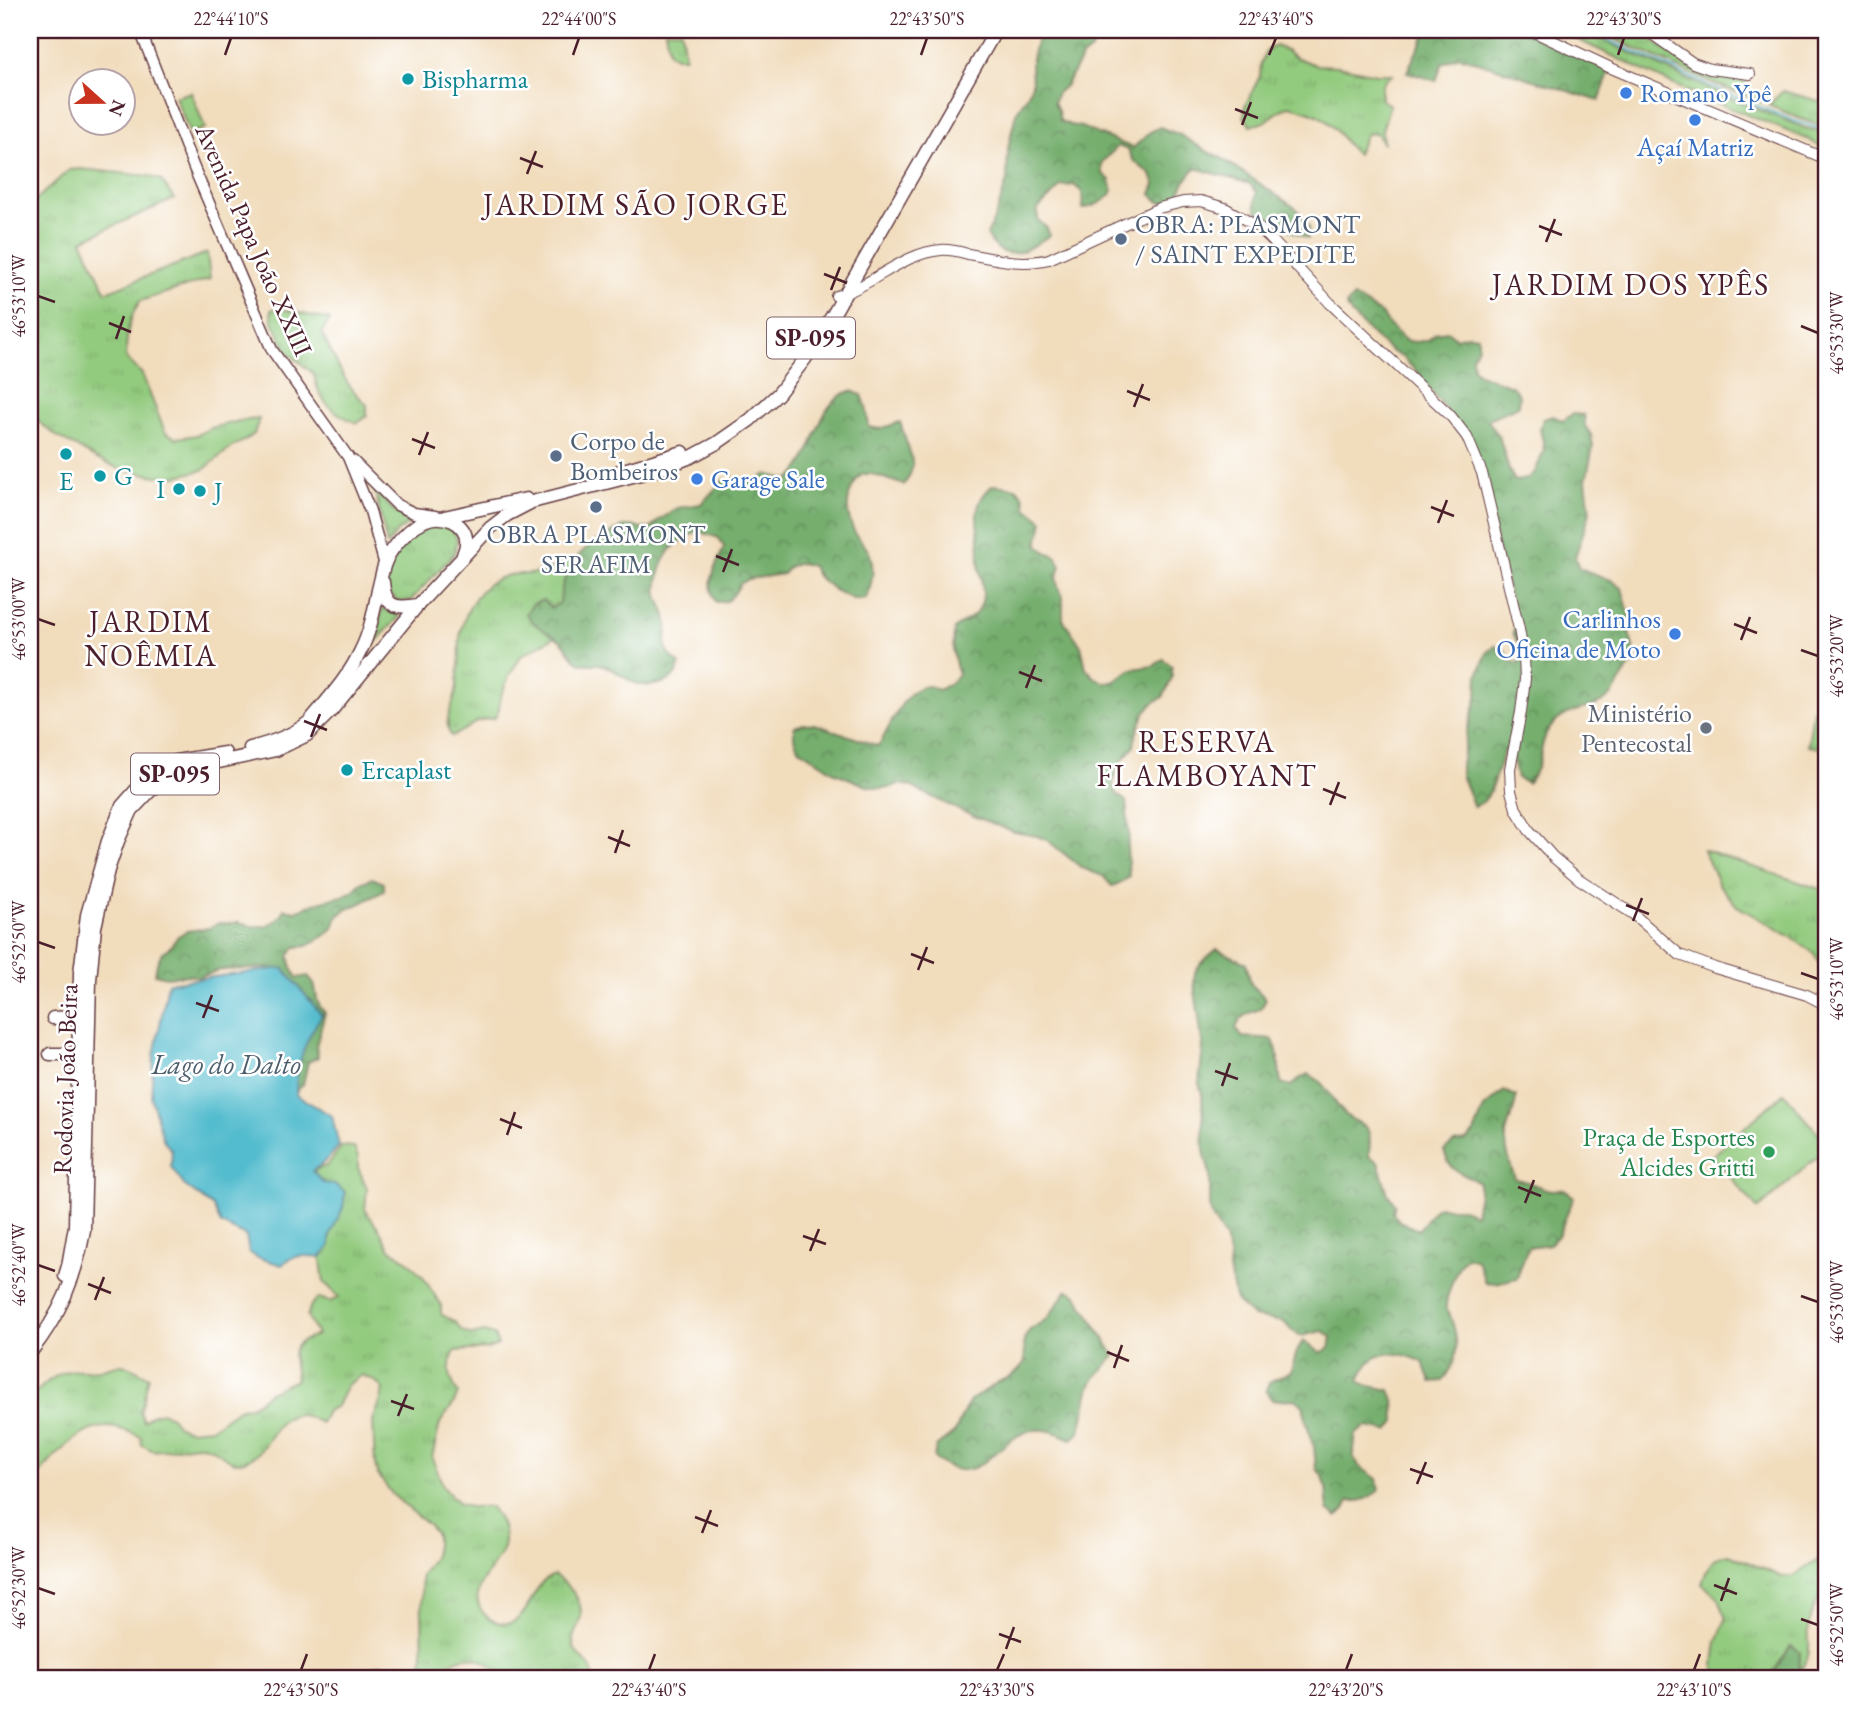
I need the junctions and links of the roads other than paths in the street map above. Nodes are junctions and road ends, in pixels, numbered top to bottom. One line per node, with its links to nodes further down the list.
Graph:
1 (140, 30): 11 (main road, Avenida Papa João XXIII)
2 (987, 30): 10 (main road, SP-095)
3 (996, 30): 8 (main road, SP-095)
4 (1530, 30): 7 (street)
5 (1646, 30): 6 (street)
6 (1749, 74)
7 (1826, 159)
8 (856, 276): 9 (street); 10 (main road, SP-095)
9 (871, 281): 10 (street); 16 (street)
10 (841, 295): 12 (main road, Rodovia João Beira / SP-095); 13 (main road, SP-095)
11 (348, 457): 12 (main road, Avenida Papa João XXIII); 14 (main road, Avenida Papa João XXIII)
12 (440, 517): 13 (main road); 14 (main road, Rodovia João Beira / SP-095)
13 (462, 558): 15 (main road, Rodovia João Beira / SP-095)
14 (383, 568): 15 (main road); 17 (main road, Rodovia João Beira / SP-095)
15 (418, 605): 22 (main road, Rodovia João Beira / SP-095)
16 (1826, 1005)
17 (78, 1017): 18 (main road); 20 (main road, Rodovia João Beira / SP-095)
18 (52, 1018)
19 (50, 1054): 20 (main road)
20 (78, 1054): 21 (main road, Rodovia João Beira / SP-095)
21 (30, 1340)
22 (30, 1353)

